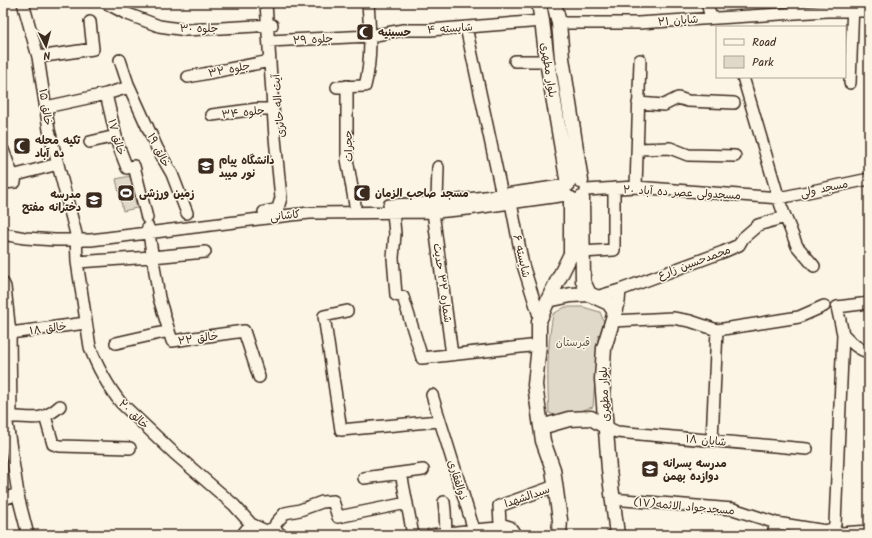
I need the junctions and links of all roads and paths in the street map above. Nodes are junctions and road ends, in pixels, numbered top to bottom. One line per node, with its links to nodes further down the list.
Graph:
1 (23, 3): 21 (street, خالق ۱۵)
2 (106, 3): 16 (street, جلوه ۳۰)
3 (266, 3): 16 (street, آیت اله حائری)
4 (270, 3): 16 (street, آیت اله حائری)
5 (368, 3): 19 (street)
6 (539, 3): 13 (main road, بلوار مطهری)
7 (554, 3): 15 (main road, بلوار مطهری)
8 (707, 3): 11 (street)
9 (853, 7): 10 (street, شایان ۲۱); 14 (street, شایان ۲۱); 29 (street)
10 (869, 11)
11 (711, 18): 14 (street, شایان ۲۱); 15 (street, شایان ۲۱)
12 (90, 22): 21 (street)
13 (542, 22): 17 (street, شایسته ۴); 26 (main road, بلوار مطهری)
14 (726, 22)
15 (559, 23): 50 (main road, بلوار مطهری)
16 (270, 25): 20 (street, آیت اله حائری)
17 (466, 27): 19 (street, شایسته ۴); 51 (street)
18 (357, 36): 19 (street, شایسته ۴); 20 (street, جلوه ۲۹)
19 (370, 36): 54 (street, حجرات)
20 (271, 41): 24 (street, آیت اله حائری); 56 (street, آیت اله حائری)
21 (38, 57): 34 (street, خالق ۱۵)
22 (120, 60): 30 (street, خالق ۱۹)
23 (640, 60): 32 (street)
24 (270, 61): 27 (street, جلوه ۳۲); 35 (street, آیت اله حائری)
25 (515, 61): 26 (street)
26 (547, 61): 50 (main road, بلوار مطهری)
27 (188, 77)
28 (743, 78): 52 (street)
29 (850, 83)
30 (129, 85): 31 (street); 59 (street, خالق ۱۹)
31 (106, 94): 34 (street); 37 (street, خالق ۱۷)
32 (638, 103): 33 (street); 39 (street)
33 (734, 103)
34 (46, 107): 42 (street, خالق ۱۵)
35 (274, 109): 36 (street, جلوه ۳۴); 48 (street, آیت اله حائری)
36 (212, 115)
37 (116, 136): 38 (street); 63 (street, خالق ۱۷)
38 (90, 142)
39 (638, 149): 41 (street); 47 (street)
40 (3, 151): 45 (street)
41 (735, 156)
42 (58, 164): 45 (street); 66 (street, خالق ۱۵)
43 (438, 167): 55 (street, شماره ۳۲ حدیث)
44 (869, 179): 52 (street, مسجد ولی)
45 (15, 182): 46 (street)
46 (3, 183)
47 (636, 187): 49 (street, مسجدولی عصر ده آباد ۲۰); 52 (street, مسجدولی عصر ده آباد ۲۰)
48 (281, 188): 57 (street, کاشانی)
49 (614, 188): 50 (street, مسجدولی عصر ده آباد ۲۰); 68 (street)
50 (575, 190): 51 (street, کاشانی); 53 (street, کاشانی); 68 (main road, بلوار مطهری); 76 (main road, بلوار مطهری)
51 (502, 195): 53 (street); 55 (street, کاشانی)
52 (779, 198): 61 (street)
53 (511, 203): 55 (street, کاشانی); 81 (street, شایسته ۶)
54 (355, 205): 55 (street, کاشانی); 56 (street, کاشانی)
55 (435, 207): 58 (street, کاشانی); 91 (street, شماره ۳۲ حدیث)
56 (289, 208): 57 (street, کاشانی); 60 (street)
57 (274, 210): 62 (street); 63 (street, کاشانی)
58 (393, 212): 60 (street, کاشانی); 91 (street)
59 (187, 213)
60 (310, 213): 62 (street, کاشانی)
61 (785, 217): 71 (street); 73 (street, محمدحسین زارع)
62 (263, 218): 63 (street, کاشانی)
63 (148, 226): 66 (street, کاشانی); 69 (street, خالق ۲۲)
64 (3, 227): 66 (street, کاشانی)
65 (3, 234): 66 (street, کاشانی)
66 (75, 237): 70 (street, خالق ۲۰)
67 (204, 252): 69 (street)
68 (582, 252): 74 (main road, بلوار مطهری)
69 (152, 257): 70 (street); 84 (street, خالق ۲۲)
70 (77, 262): 82 (street, خالق ۲۰)
71 (814, 266)
72 (3, 283): 75 (street)
73 (620, 290): 74 (street, محمدحسین زارع); 80 (street)
74 (593, 296): 76 (main road); 80 (main road)
75 (5, 297): 85 (street)
76 (548, 300): 81 (main road, بلوار مطهری)
77 (869, 301): 86 (street)
78 (824, 306): 83 (street)
79 (347, 311): 97 (street)
80 (614, 316): 83 (street); 99 (main road, بلوار مطهری)
81 (540, 319): 88 (main road, بلوار مطهری)
82 (86, 323): 85 (street, خالق ۱۸); 113 (street, خالق ۲۰)
83 (717, 330): 100 (street)
84 (169, 331): 87 (street); 92 (street, خالق ۲۲)
85 (10, 333): 89 (street)
86 (843, 334): 90 (street); 116 (street)
87 (116, 343)
88 (539, 345): 91 (street); 98 (main road, بلوار مطهری)
89 (7, 350): 96 (street)
90 (869, 352)
91 (452, 354)
92 (259, 377)
93 (432, 395): 97 (street, ذوالفقاری)
94 (60, 406): 95 (street)
95 (45, 416): 96 (street); 101 (street)
96 (7, 417): 107 (street)
97 (439, 421): 114 (street, ذوالفقاری)
98 (541, 427): 99 (main road); 106 (main road, بلوار مطهری)
99 (606, 428): 100 (street, شایان ۱۸); 109 (main road, بلوار مطهری)
100 (712, 440): 102 (street, شایان ۱۸)
101 (130, 448)
102 (808, 449)
103 (423, 470): 104 (street)
104 (401, 473): 105 (street); 111 (street)
105 (364, 478)
106 (555, 486): 115 (street, سیدالشهدا); 124 (main road, بلوار مطهری)
107 (18, 494): 108 (street); 120 (street)
108 (3, 499)
109 (612, 499): 112 (street, مسجدجواد الائمه(۱۷)); 125 (main road, بلوار مطهری)
110 (444, 502): 119 (street)
111 (407, 503): 118 (street); 122 (street)
112 (776, 523): 116 (street, مسجدجواد الائمه(۱۷)); 126 (street)
113 (251, 524): 118 (street); 121 (street)
114 (474, 530): 115 (street); 119 (street)
115 (513, 531)
116 (827, 531): 117 (street, مسجدجواد الائمه(۱۷))
117 (869, 531)
118 (278, 532)
119 (446, 533): 123 (street)
120 (28, 535)
121 (242, 535)
122 (413, 535)
123 (431, 535)
124 (559, 535)
125 (616, 535)
126 (773, 535)

